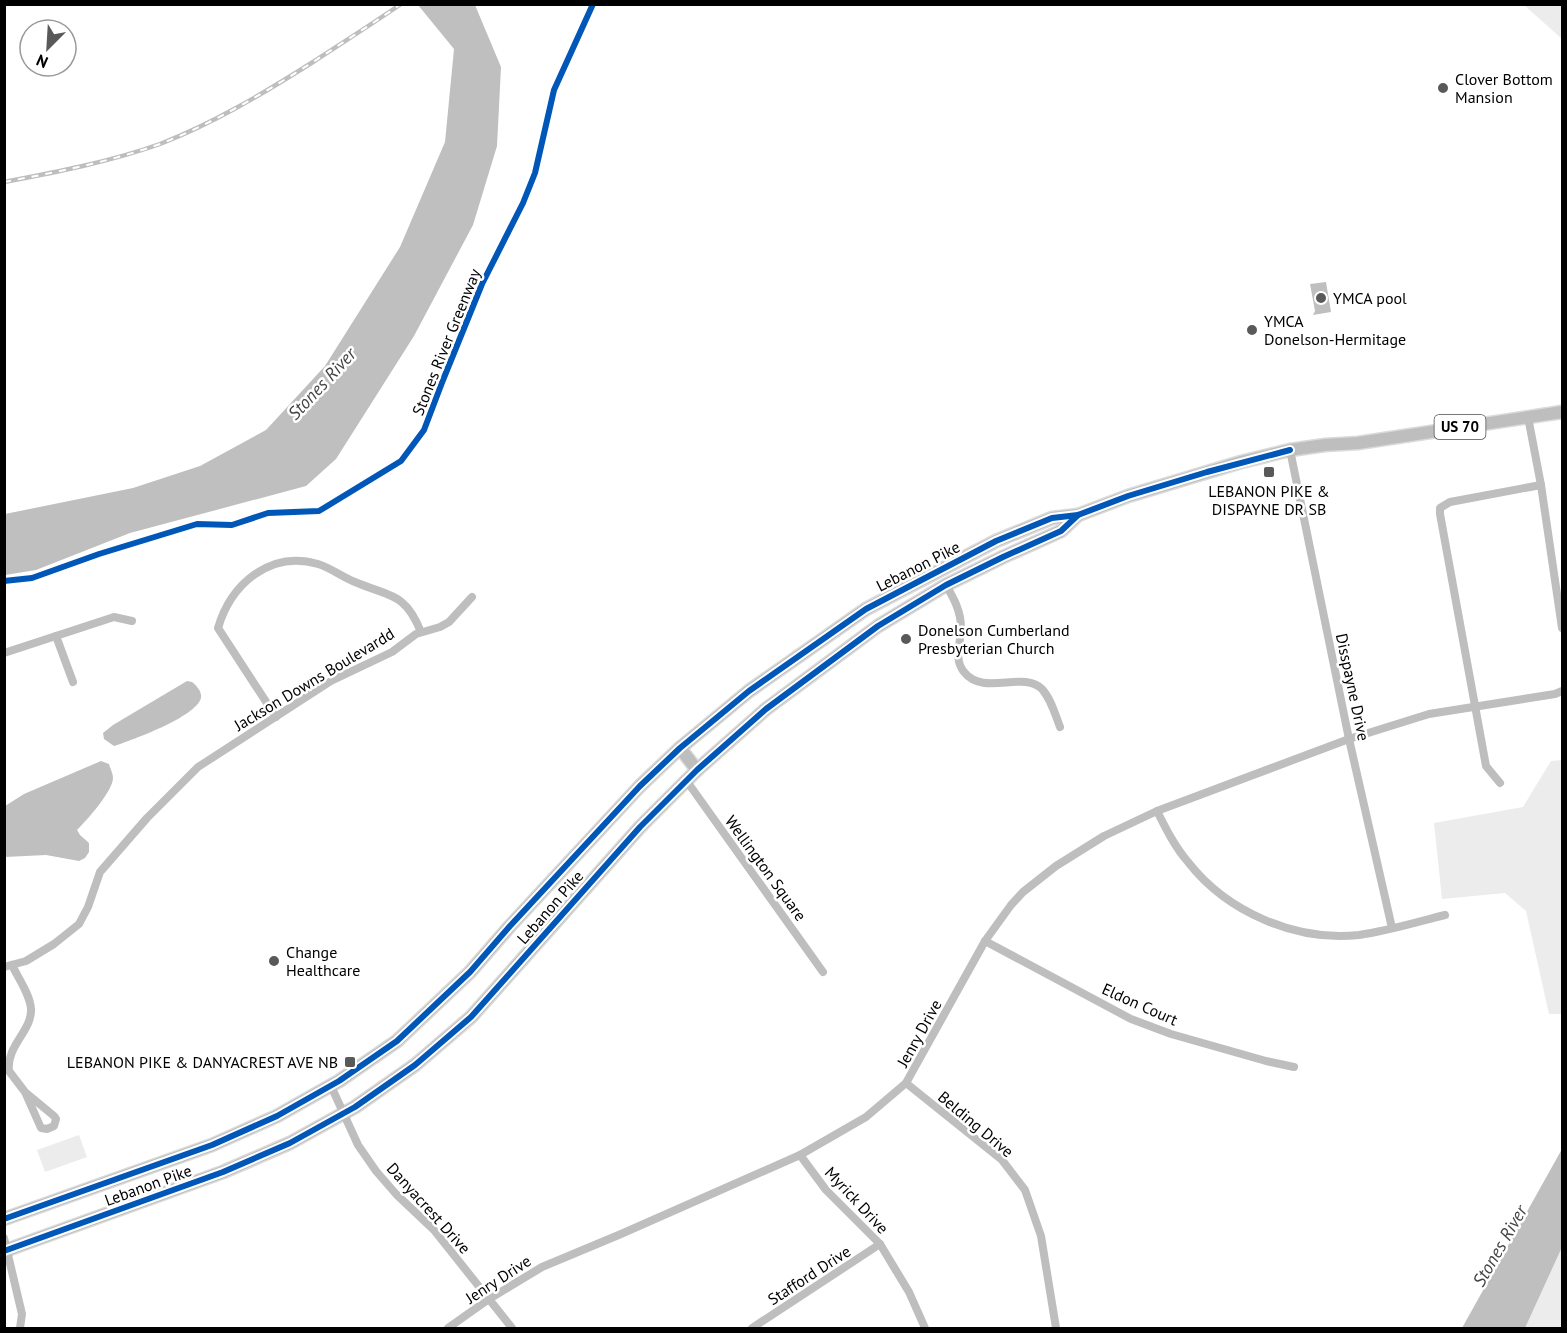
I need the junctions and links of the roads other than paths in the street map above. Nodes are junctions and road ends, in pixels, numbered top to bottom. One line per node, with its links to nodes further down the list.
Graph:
1 (1563, 412): 2 (main road, Lebanon Pike / US 70)
2 (1528, 417): 3 (main road, Lebanon Pike / US 70); 4 (street)
3 (1290, 450): 5 (main road, Lebanon Pike / US 70); 20 (street, Disspayne Drive)
4 (1541, 485): 10 (street); 17 (street)
5 (1077, 515): 6 (main road, Lebanon Pike / US 70); 9 (main road, Lebanon Pike / US 70)
6 (946, 585): 13 (main road, Lebanon Pike / US 70); 19 (street)
7 (472, 597): 11 (street, Jackson Downs Boulevardd)
8 (132, 621): 12 (street)
9 (841, 626): 13 (main road); 21 (main road, Lebanon Pike / US 70)
10 (1563, 628)
11 (421, 632): 18 (street, Jackson Downs Boulevardd); 18 (street)
12 (56, 636): 14 (street); 15 (street)
13 (853, 645): 22 (main road, Lebanon Pike / US 70)
14 (4, 653)
15 (73, 682)
16 (1563, 691): 17 (street, Jenry Drive)
17 (1475, 707): 20 (street, Jenry Drive); 24 (street)
18 (276, 717): 29 (street, Jackson Downs Boulevardd)
19 (1060, 727)
20 (1349, 739): 25 (street, Jenry Drive); 27 (street, Disspayne Drive)
21 (680, 748): 22 (main road); 33 (main road, Lebanon Pike / US 70)
22 (698, 770): 23 (main road, Lebanon Pike / US 70)
23 (686, 780): 30 (street, Wellington Square); 35 (main road, Lebanon Pike / US 70)
24 (1500, 783)
25 (1157, 811): 27 (street); 28 (street, Jenry Drive)
26 (1445, 915): 27 (street)
27 (1392, 928)
28 (985, 941): 31 (street, Eldon Court); 32 (street, Jenry Drive)
29 (8, 966): 34 (street)
30 (823, 972)
31 (1294, 1067)
32 (906, 1083): 36 (street, Jenry Drive); 46 (street, Belding Drive)
33 (331, 1086): 35 (street, Danyacrest Drive); 37 (main road, Lebanon Pike / US 70)
34 (26, 1092): 34 (street)
35 (343, 1113): 39 (main road, Lebanon Pike / US 70); 40 (street, Danyacrest Drive)
36 (800, 1155): 38 (street, Myrick Drive); 40 (street, Jenry Drive)
37 (4, 1219)
38 (880, 1244): 44 (street, Stafford Drive); 45 (street, Myrick Drive)
39 (6, 1246): 41 (street)
40 (489, 1299): 42 (street, Jenry Drive); 43 (street, Danyacrest Drive)
41 (20, 1329)
42 (448, 1329)
43 (512, 1329)
44 (752, 1329)
45 (925, 1329)
46 (1056, 1329)

